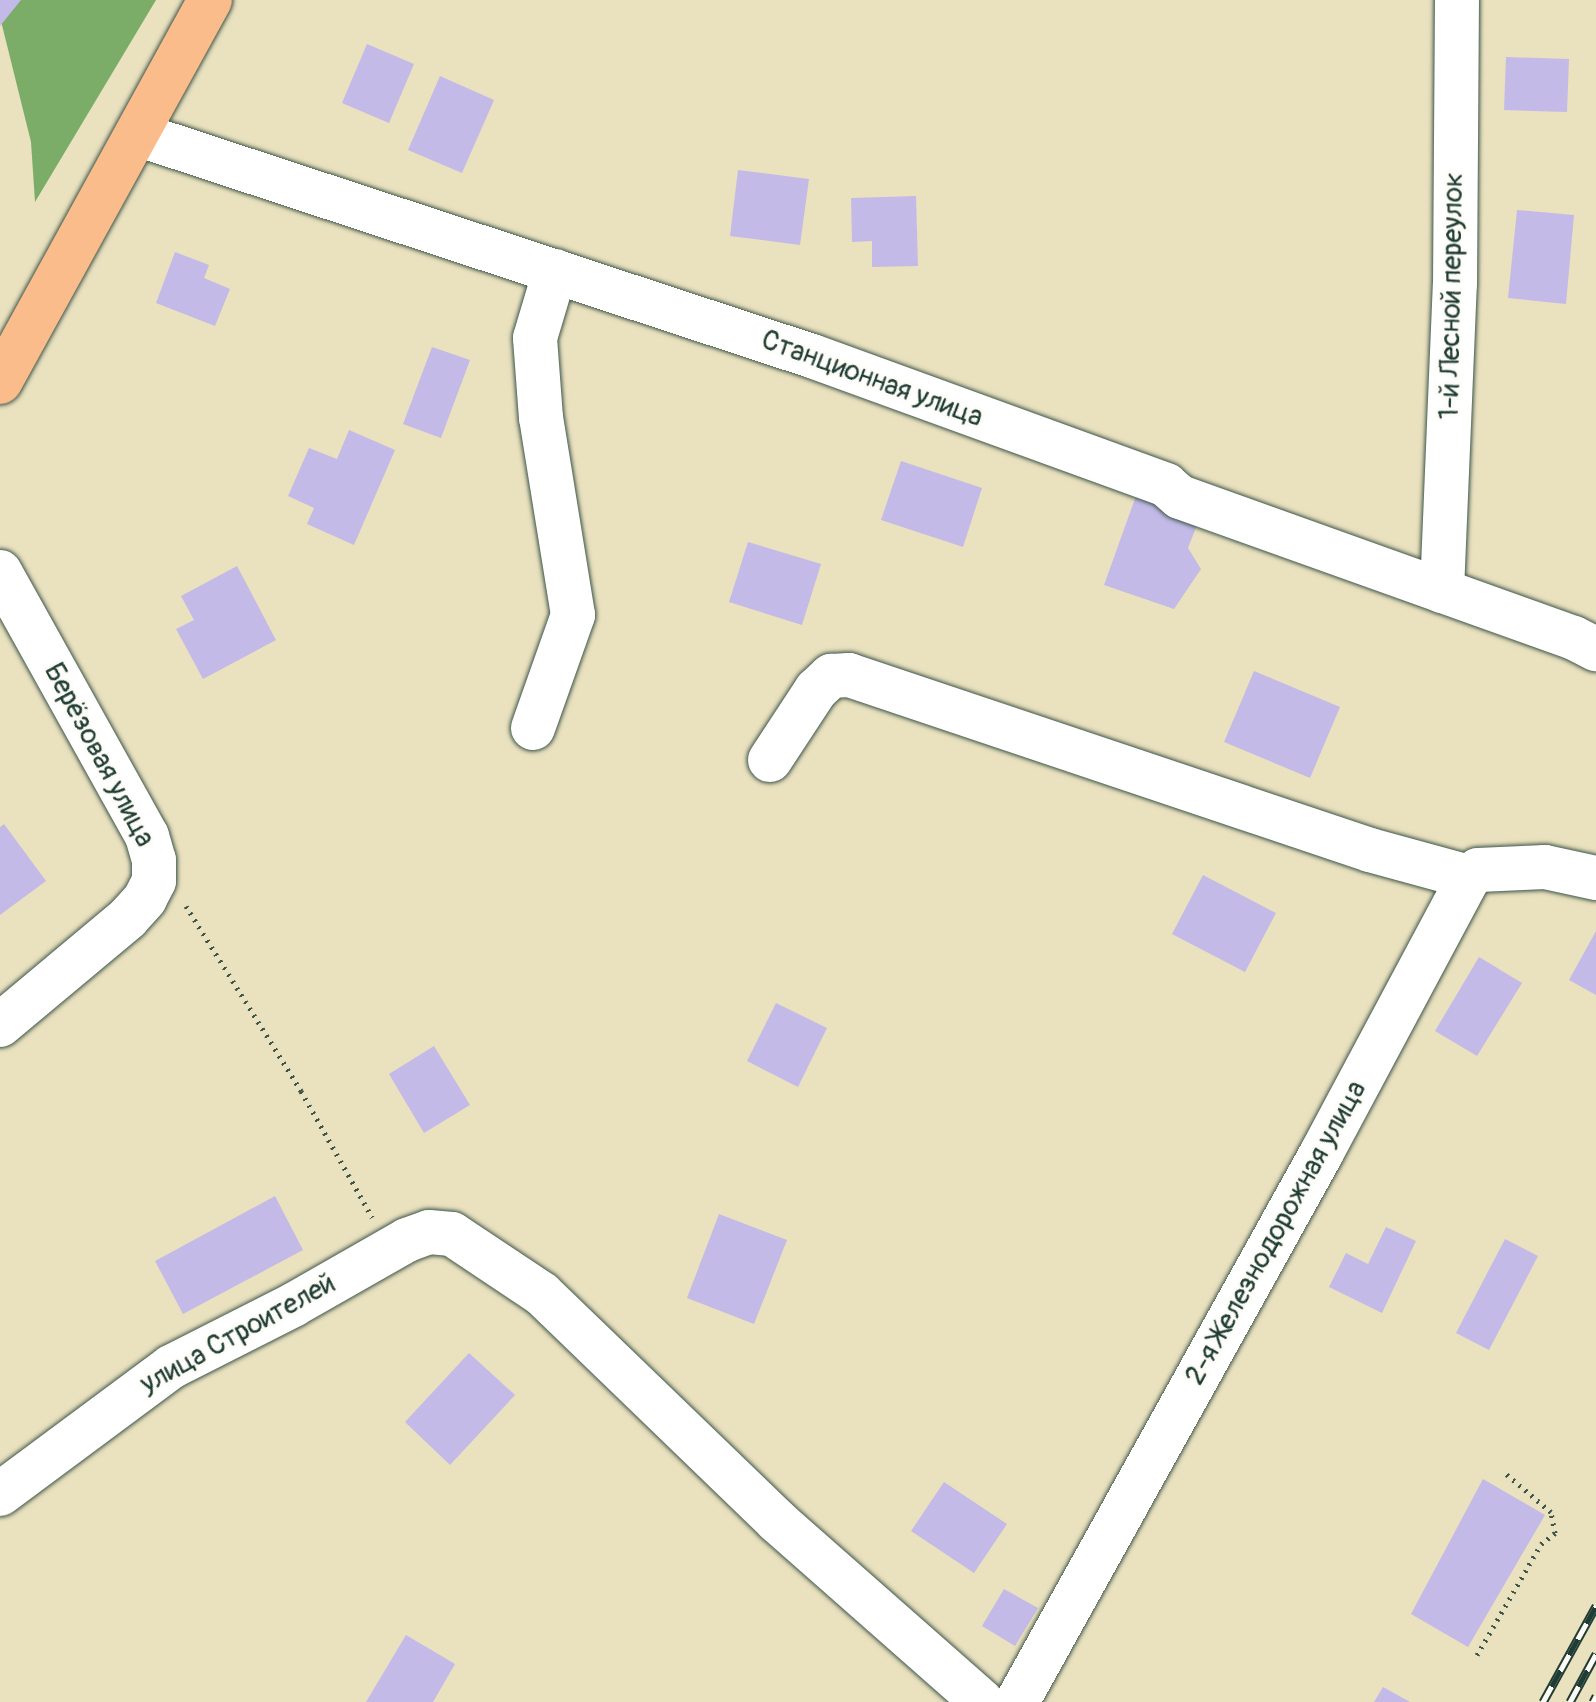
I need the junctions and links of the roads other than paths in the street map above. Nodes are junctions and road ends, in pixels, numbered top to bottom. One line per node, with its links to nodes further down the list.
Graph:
1 (210, 0): 3 (main road)
2 (1457, 0): 7 (street, 1-й Лесной переулок)
3 (137, 134): 4 (street, Станционная улица); 5 (main road)
4 (555, 271): 7 (street, Станционная улица); 9 (street)
5 (0, 382)
6 (0, 572): 13 (street, Берёзовая улица)
7 (1442, 591): 8 (street, Станционная улица)
8 (1596, 649)
9 (533, 728)
10 (770, 760): 11 (street)
11 (1469, 877): 12 (street); 16 (street, 2-я Железнодорожная улица)
12 (1596, 878)
13 (0, 1025)
14 (0, 1494): 15 (street, улица Строителей)
15 (982, 1702)
16 (1017, 1702)

